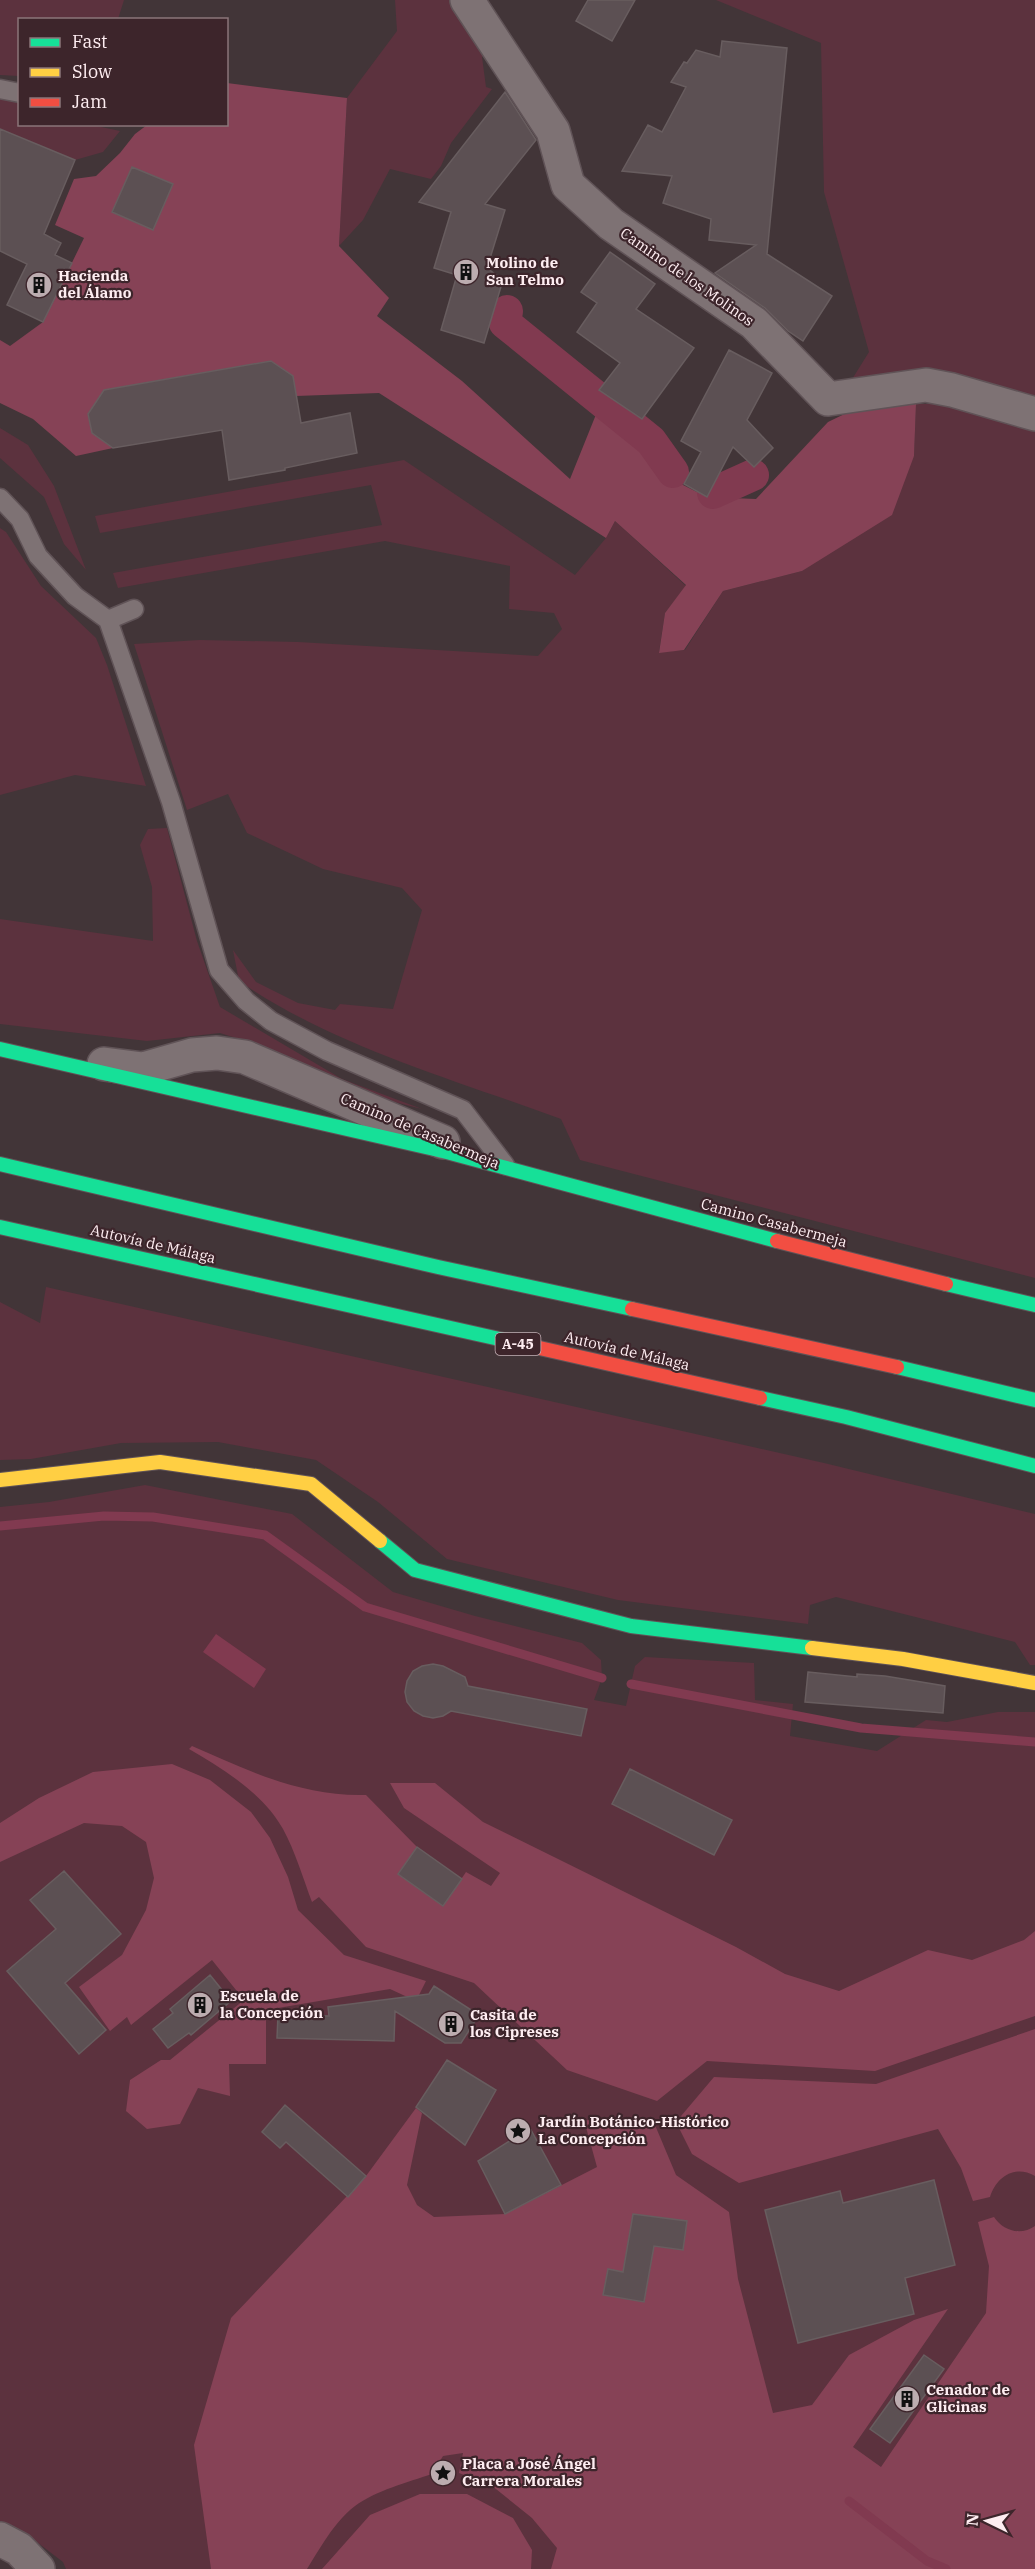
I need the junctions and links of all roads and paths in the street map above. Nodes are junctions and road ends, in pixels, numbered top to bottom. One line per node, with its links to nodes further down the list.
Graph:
1 (467, 0): 4 (street, Camino de los Molinos)
2 (0, 89): 3 (lane)
3 (18, 93)
4 (1035, 414)
5 (0, 498): 7 (lane)
6 (134, 609): 7 (lane)
7 (108, 620): 11 (lane)
8 (0, 1049): 9 (main road)
9 (63, 1065): 11 (main road, Camino de Casabermeja); 11 (street, Camino de Casabermeja)
10 (0, 1164): 14 (main road)
11 (506, 1167): 13 (main road, Camino Casabermeja)
12 (0, 1227): 15 (main road, Autovía de Málaga / A-45)
13 (1035, 1305)
14 (1035, 1400)
15 (1035, 1466)
16 (0, 1480): 17 (main road)
17 (1035, 1683)
18 (0, 2539): 19 (street)
19 (38, 2569)

